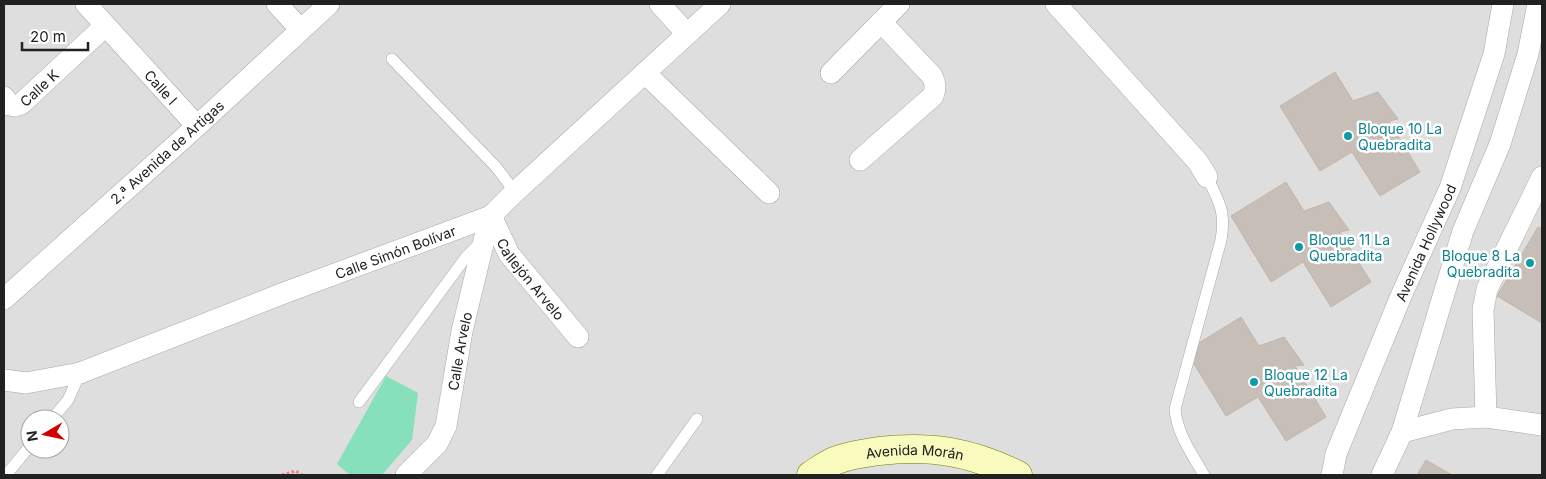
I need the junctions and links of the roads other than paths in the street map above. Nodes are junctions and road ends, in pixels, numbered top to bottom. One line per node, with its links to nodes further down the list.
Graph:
1 (86, 4): 11 (street, Calle I)
2 (277, 4): 12 (street)
3 (330, 4): 12 (street, 2.ª Avenida de Artigas)
4 (660, 4): 13 (street)
5 (720, 4): 13 (street, Calle Simón Bolívar)
6 (899, 4): 10 (street)
7 (1056, 4): 20 (street)
8 (1503, 4): 43 (street, Avenida Hollywood)
9 (1538, 4): 35 (street)
10 (881, 22): 16 (street); 19 (street)
11 (105, 26): 17 (street, Calle K); 18 (street, Calle I)
12 (301, 30): 18 (street, 2.ª Avenida de Artigas)
13 (687, 34): 15 (street, Calle Simón Bolívar)
14 (392, 59): 22 (lane)
15 (645, 73): 22 (street, Calle Simón Bolívar); 23 (street)
16 (831, 73)
17 (10, 101)
18 (197, 126): 26 (street, 2.ª Avenida de Artigas)
19 (860, 160)
20 (1207, 177): 42 (lane)
21 (1542, 177): 32 (street)
22 (515, 192): 24 (street, Calle Simón Bolívar)
23 (769, 193)
24 (491, 216): 25 (street, Calle Arvelo); 27 (street, Callejón Arvelo); 28 (street, Calle Simón Bolívar)
25 (484, 240): 30 (lane); 38 (street, Calle Arvelo)
26 (4, 299)
27 (578, 337)
28 (80, 373): 29 (street, Calle Simón Bolívar); 31 (lane)
29 (4, 380)
30 (359, 402)
31 (60, 409)
32 (1486, 417): 34 (street); 35 (street)
33 (697, 419): 39 (lane)
34 (1542, 425)
35 (1402, 432): 44 (street)
36 (20, 458): 37 (lane)
37 (6, 475)
38 (406, 475)
39 (657, 475)
40 (810, 475): 41 (main road, Avenida Morán)
41 (1018, 475)
42 (1204, 475)
43 (1332, 475)
44 (1382, 475)

